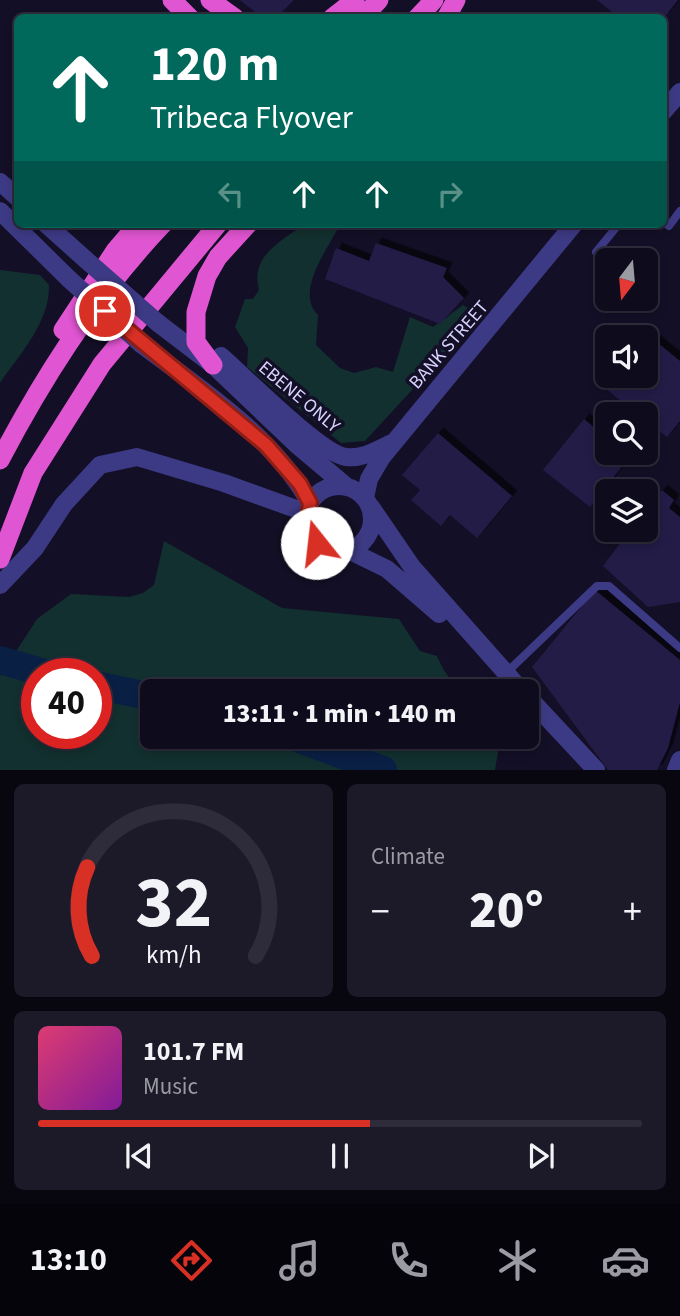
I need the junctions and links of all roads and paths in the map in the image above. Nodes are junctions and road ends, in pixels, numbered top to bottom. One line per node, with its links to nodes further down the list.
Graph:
1 (172, 0): 6 (highway)
2 (210, 0): 7 (highway)
3 (355, 0): 8 (highway)
4 (379, 0): 9 (highway)
5 (434, 0): 10 (highway)
6 (186, 14)
7 (229, 14)
8 (337, 14)
9 (366, 14)
10 (421, 14)
11 (680, 92): 12 (street)
12 (667, 107)
13 (0, 182): 14 (street)
14 (14, 194)
15 (0, 211): 17 (street, bridge)
16 (680, 211): 18 (lane)
17 (14, 225)
18 (667, 225)
19 (17, 228): 32 (street, bridge)
20 (50, 228): 28 (street, bridge)
21 (135, 228): 30 (highway)
22 (160, 228): 30 (highway)
23 (215, 228): 34 (highway)
24 (244, 228): 28 (highway)
25 (571, 228): 29 (street, BANK STREET)
26 (616, 228): 27 (lane)
27 (599, 248)
28 (217, 361): 29 (street, EBENE ONLY); 31 (street)
29 (394, 442): 31 (street, BANK STREET)
30 (0, 460)
31 (358, 495): 32 (street); 33 (street); 37 (street)
32 (309, 508): 33 (street); 35 (street)
33 (348, 550): 38 (street)
34 (0, 559)
35 (0, 585)
36 (680, 648): 37 (lane)
37 (506, 673): 39 (street)
38 (499, 679)
39 (511, 679)
40 (539, 709): 43 (street)
41 (539, 723): 42 (street)
42 (583, 770)
43 (596, 770)

